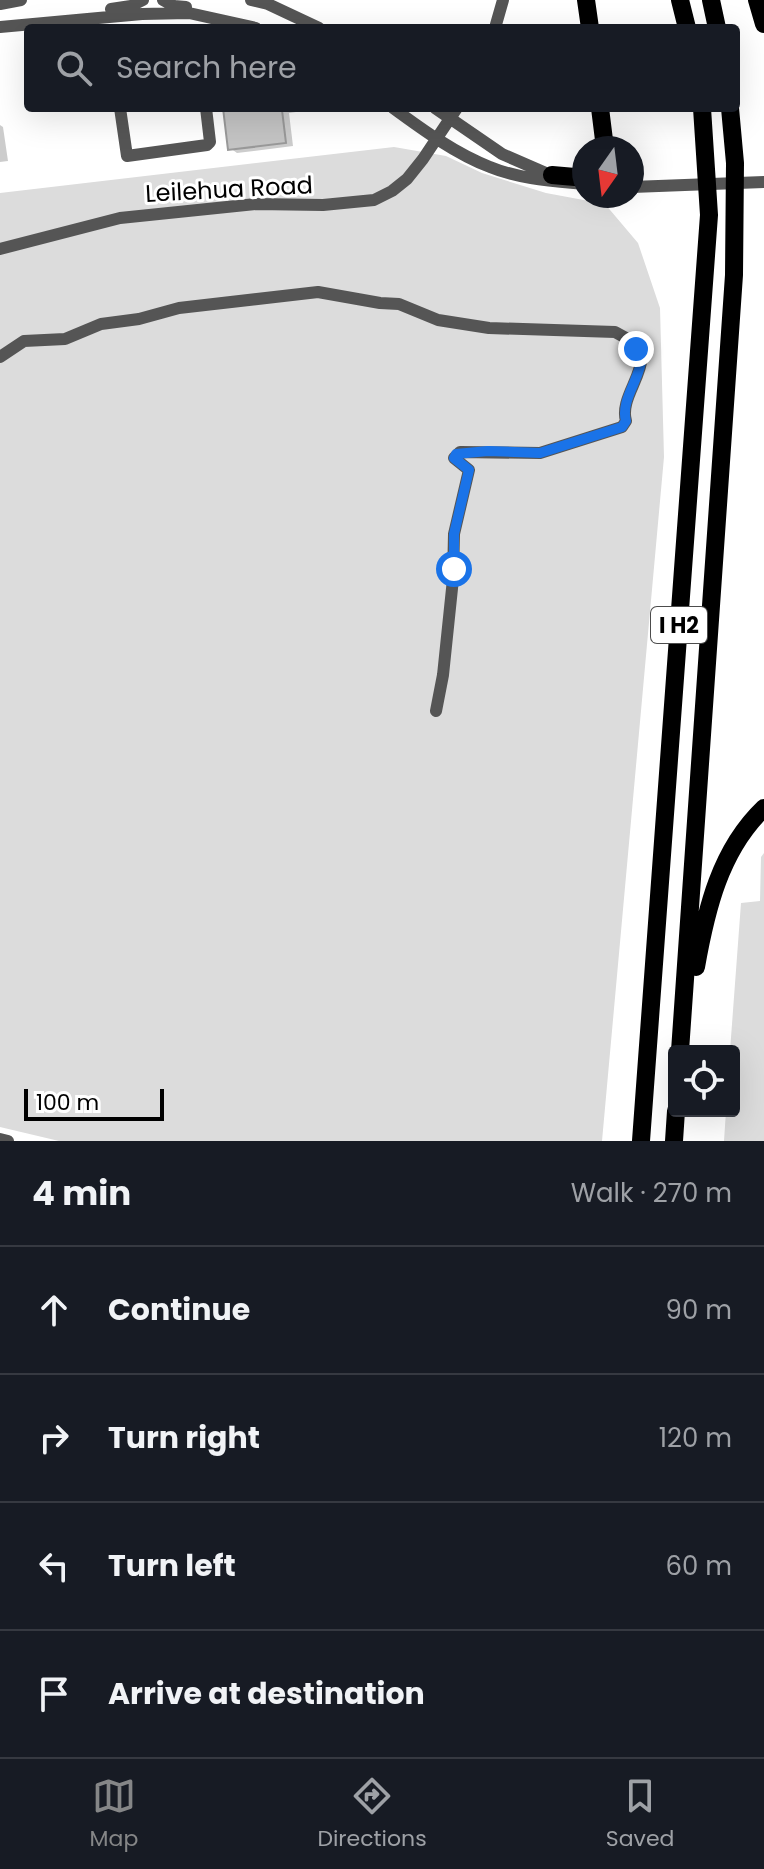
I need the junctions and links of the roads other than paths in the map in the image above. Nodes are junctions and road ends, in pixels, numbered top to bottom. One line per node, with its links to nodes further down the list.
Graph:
1 (21, 0): 10 (street)
2 (143, 0): 12 (street)
3 (163, 0): 13 (street)
4 (251, 0): 18 (street)
5 (503, 0): 19 (street)
6 (586, 0): 20 (highway)
7 (680, 0): 21 (highway)
8 (711, 0): 22 (highway)
9 (757, 0): 23 (highway)
10 (0, 4)
11 (148, 13): 12 (street); 13 (street); 15 (street); 16 (street)
12 (65, 21): 14 (street)
13 (236, 22): 17 (street)
14 (32, 24)
15 (149, 24)
16 (155, 24)
17 (243, 24)
18 (310, 24)
19 (496, 24)
20 (589, 24)
21 (686, 24)
22 (716, 24)
23 (764, 24)
24 (24, 25): 25 (street)
25 (0, 27)
26 (121, 112): 27 (street)
27 (206, 112)
28 (399, 112): 36 (street)
29 (439, 112): 34 (street)
30 (454, 112): 34 (street, Leilehua Road)
31 (600, 112): 35 (highway)
32 (702, 112): 51 (highway, I H2)
33 (730, 112): 46 (highway, I H2)
34 (448, 120): 36 (street, Leilehua Road); 38 (street)
35 (602, 136)
36 (437, 138): 38 (street); 42 (street, Leilehua Road)
37 (572, 177): 38 (highway)
38 (558, 178): 39 (street)
39 (572, 181)
40 (760, 182): 41 (street)
41 (644, 187)
42 (0, 249)
43 (0, 357): 44 (street)
44 (436, 711)
45 (764, 808): 47 (highway)
46 (680, 1045)
47 (681, 1045)
48 (676, 1117): 52 (highway)
49 (0, 1139): 50 (street)
50 (8, 1141)
51 (641, 1141)
52 (674, 1141)

